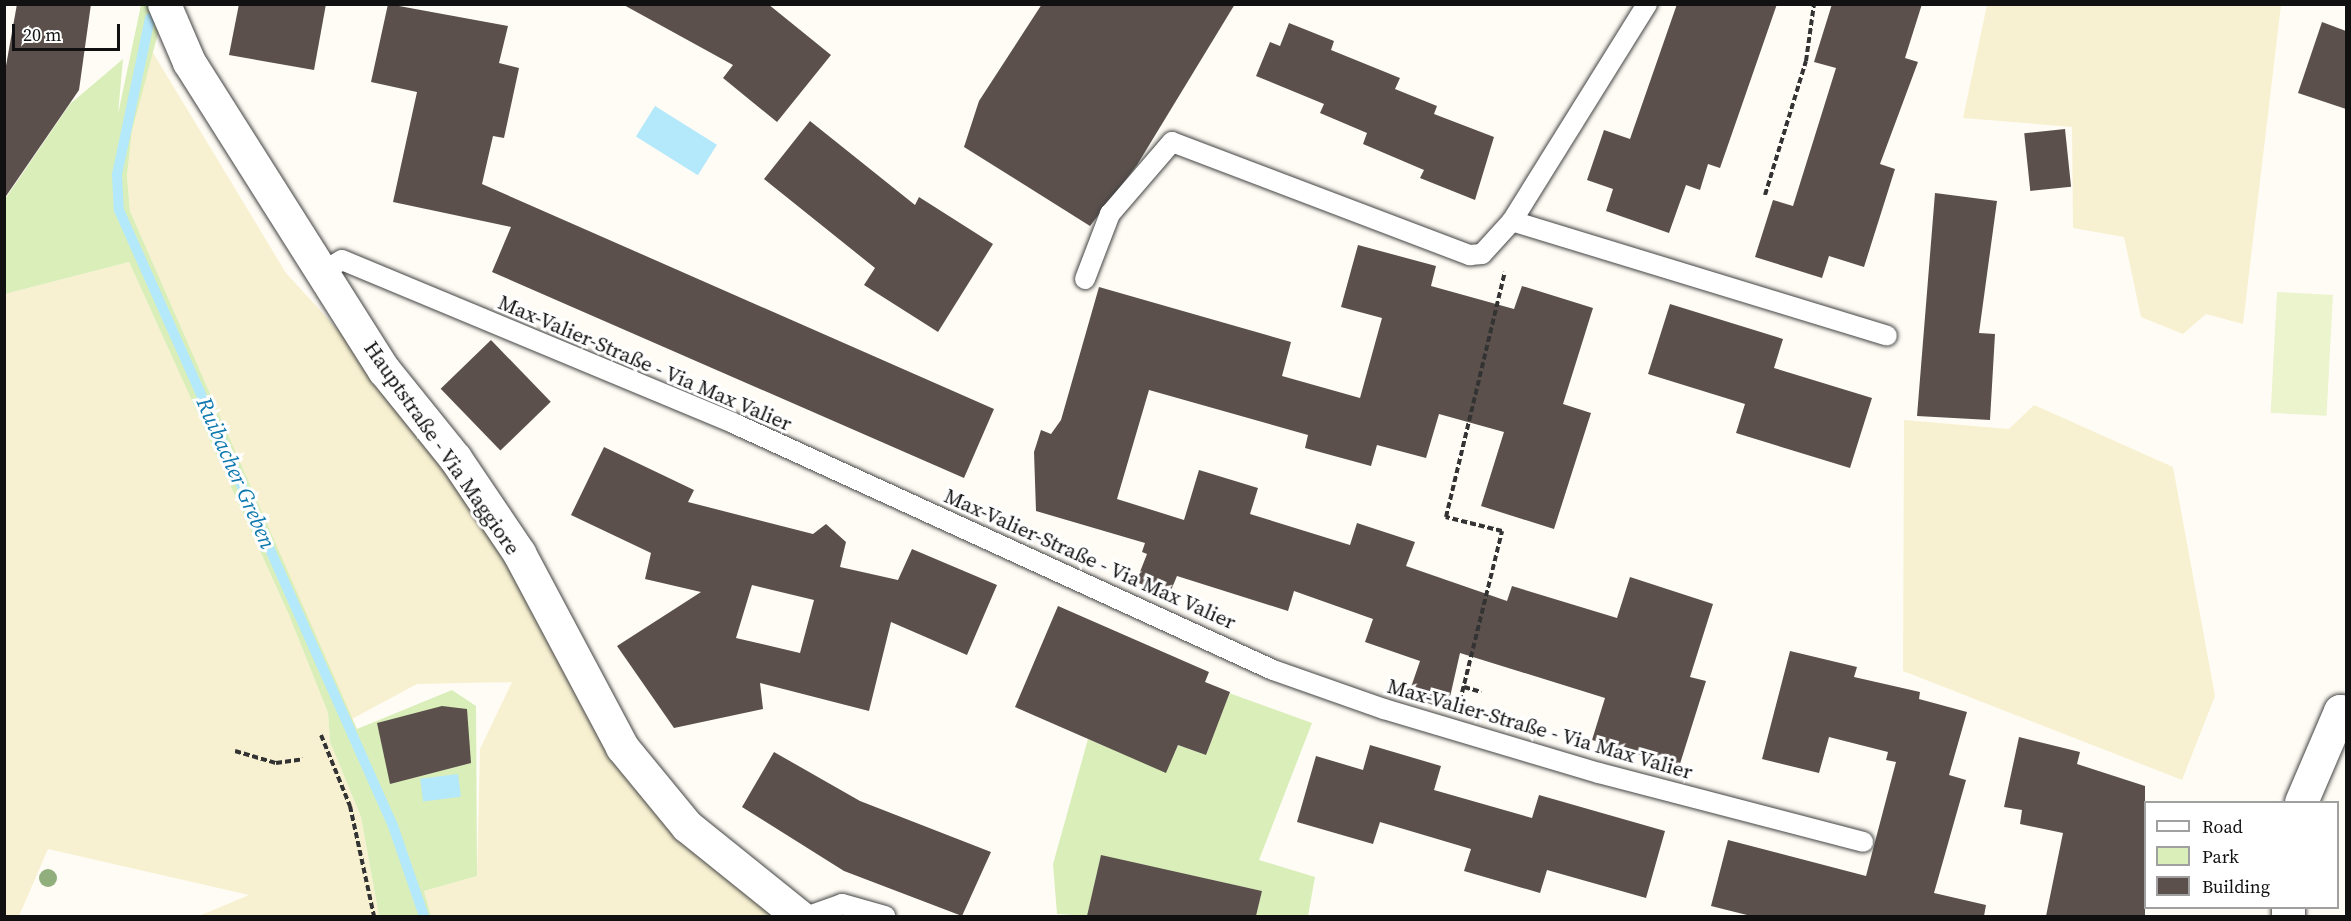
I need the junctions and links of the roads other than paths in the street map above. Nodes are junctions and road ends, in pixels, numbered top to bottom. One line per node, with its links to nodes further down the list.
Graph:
1 (164, 4): 4 (street, Hauptstraße - Via Maggiore)
2 (1647, 4): 3 (lane)
3 (1512, 221): 5 (lane); 6 (lane)
4 (322, 272): 9 (lane, Max-Valier-Straße - Via Max Valier); 10 (street, Hauptstraße - Via Maggiore)
5 (1085, 279)
6 (1887, 336)
7 (2346, 713): 8 (street)
8 (2301, 801)
9 (1863, 842)
10 (799, 916)
11 (809, 916): 12 (lane)
12 (885, 916)

